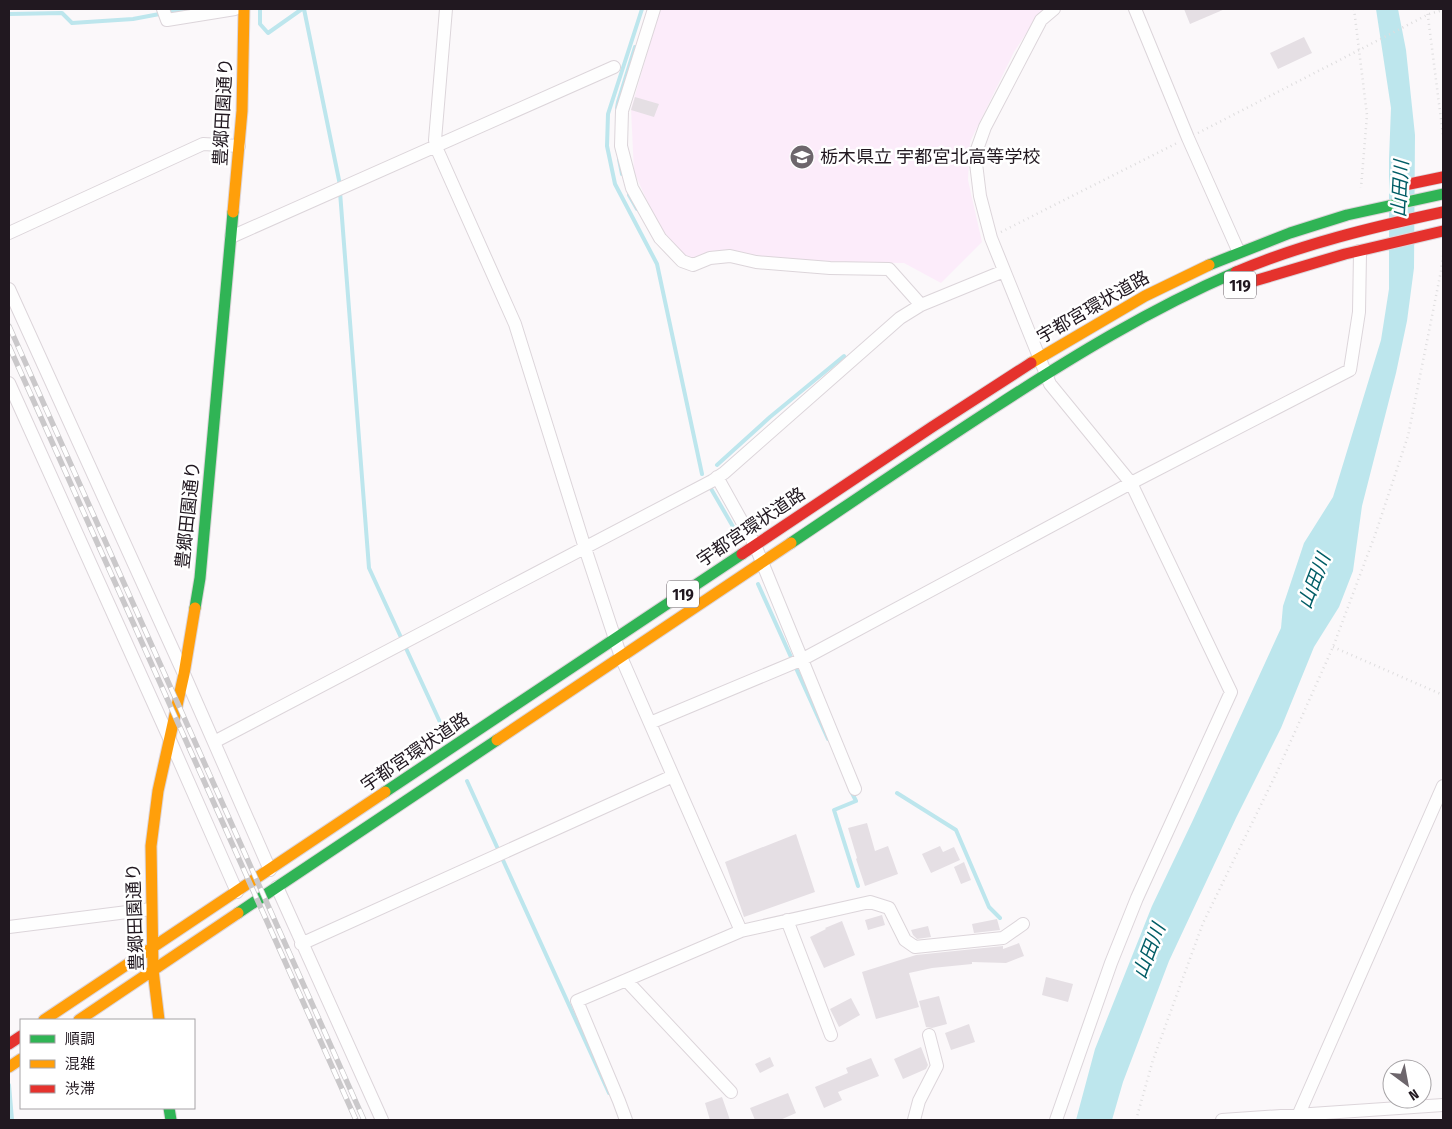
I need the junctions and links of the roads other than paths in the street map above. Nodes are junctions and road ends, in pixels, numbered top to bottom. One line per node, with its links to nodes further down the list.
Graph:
1 (163, 9): 2 (street)
2 (235, 9)
3 (244, 9): 9 (main road, 豊郷田園通り)
4 (446, 9): 10 (street)
5 (654, 9): 26 (street)
6 (1054, 9): 22 (street)
7 (1135, 9): 19 (street)
8 (614, 67): 10 (street)
9 (239, 146): 17 (street); 18 (main road, 豊郷田園通り)
10 (436, 147): 18 (street); 34 (street)
11 (1441, 177): 12 (main road)
12 (1392, 188)
13 (1443, 194): 21 (main road, 宇都宮環状道路 / 119)
14 (1443, 212): 27 (main road, 宇都宮環状道路 / 119)
15 (1288, 222): 19 (main road, 119)
16 (1443, 231): 20 (main road, 119)
17 (9, 233)
18 (231, 237): 39 (main road, 豊郷田園通り)
19 (1237, 248): 21 (main road, 119)
20 (1359, 251): 23 (main road, 119); 32 (street)
21 (1198, 269): 28 (main road, 宇都宮環状道路 / 119)
22 (1004, 271): 26 (street); 28 (street)
23 (1245, 284)
24 (9, 289): 39 (street)
25 (1217, 293): 27 (main road, 119)
26 (921, 305): 31 (street)
27 (1137, 320): 29 (main road, 宇都宮環状道路 / 119)
28 (1040, 357): 29 (street); 33 (main road, 宇都宮環状道路 / 119)
29 (1047, 373): 32 (street); 35 (main road, 宇都宮環状道路 / 119)
30 (9, 383): 41 (street)
31 (717, 477): 33 (street); 34 (street)
32 (1131, 483): 38 (street); 73 (street)
33 (755, 545): 35 (street); 36 (main road, 宇都宮環状道路 / 119)
34 (585, 548): 36 (street); 42 (street)
35 (762, 562): 37 (main road, 宇都宮環状道路 / 119); 38 (street)
36 (614, 639): 37 (street); 46 (main road, 宇都宮環状道路 / 119)
37 (621, 657): 40 (street); 47 (main road, 宇都宮環状道路 / 119)
38 (803, 659): 40 (street); 45 (street)
39 (184, 674): 41 (main road, 豊郷田園通り); 42 (street)
40 (650, 723): 43 (street)
41 (170, 740): 48 (street); 49 (main road, 豊郷田園通り)
42 (214, 742): 46 (street)
43 (673, 776): 53 (street); 54 (street)
44 (1443, 786): 69 (street)
45 (855, 789)
46 (270, 870): 48 (main road, 宇都宮環状道路 / 119)
47 (277, 888): 54 (street); 56 (main road, 宇都宮環状道路 / 119)
48 (237, 892): 55 (main road, 宇都宮環状道路 / 119)
49 (151, 909): 52 (street); 55 (main road, 豊郷田園通り)
50 (787, 920): 51 (street); 53 (street); 61 (street)
51 (1023, 924)
52 (9, 927)
53 (741, 931): 57 (street)
54 (302, 944): 70 (street)
55 (153, 947): 56 (main road, 豊郷田園通り); 58 (main road, 宇都宮環状道路 / 119)
56 (154, 970): 59 (main road, 宇都宮環状道路 / 119); 60 (main road, 豊郷田園通り)
57 (626, 980): 67 (street); 71 (street)
58 (45, 1019)
59 (80, 1019)
60 (159, 1019)
61 (831, 1035)
62 (929, 1035): 72 (street)
63 (20, 1037): 64 (main road)
64 (9, 1044)
65 (20, 1060): 66 (main road)
66 (9, 1067)
67 (731, 1092)
68 (1443, 1105): 69 (street)
69 (1298, 1116): 74 (street)
70 (382, 1120)
71 (626, 1120)
72 (914, 1120)
73 (1056, 1120)
74 (1222, 1120)

